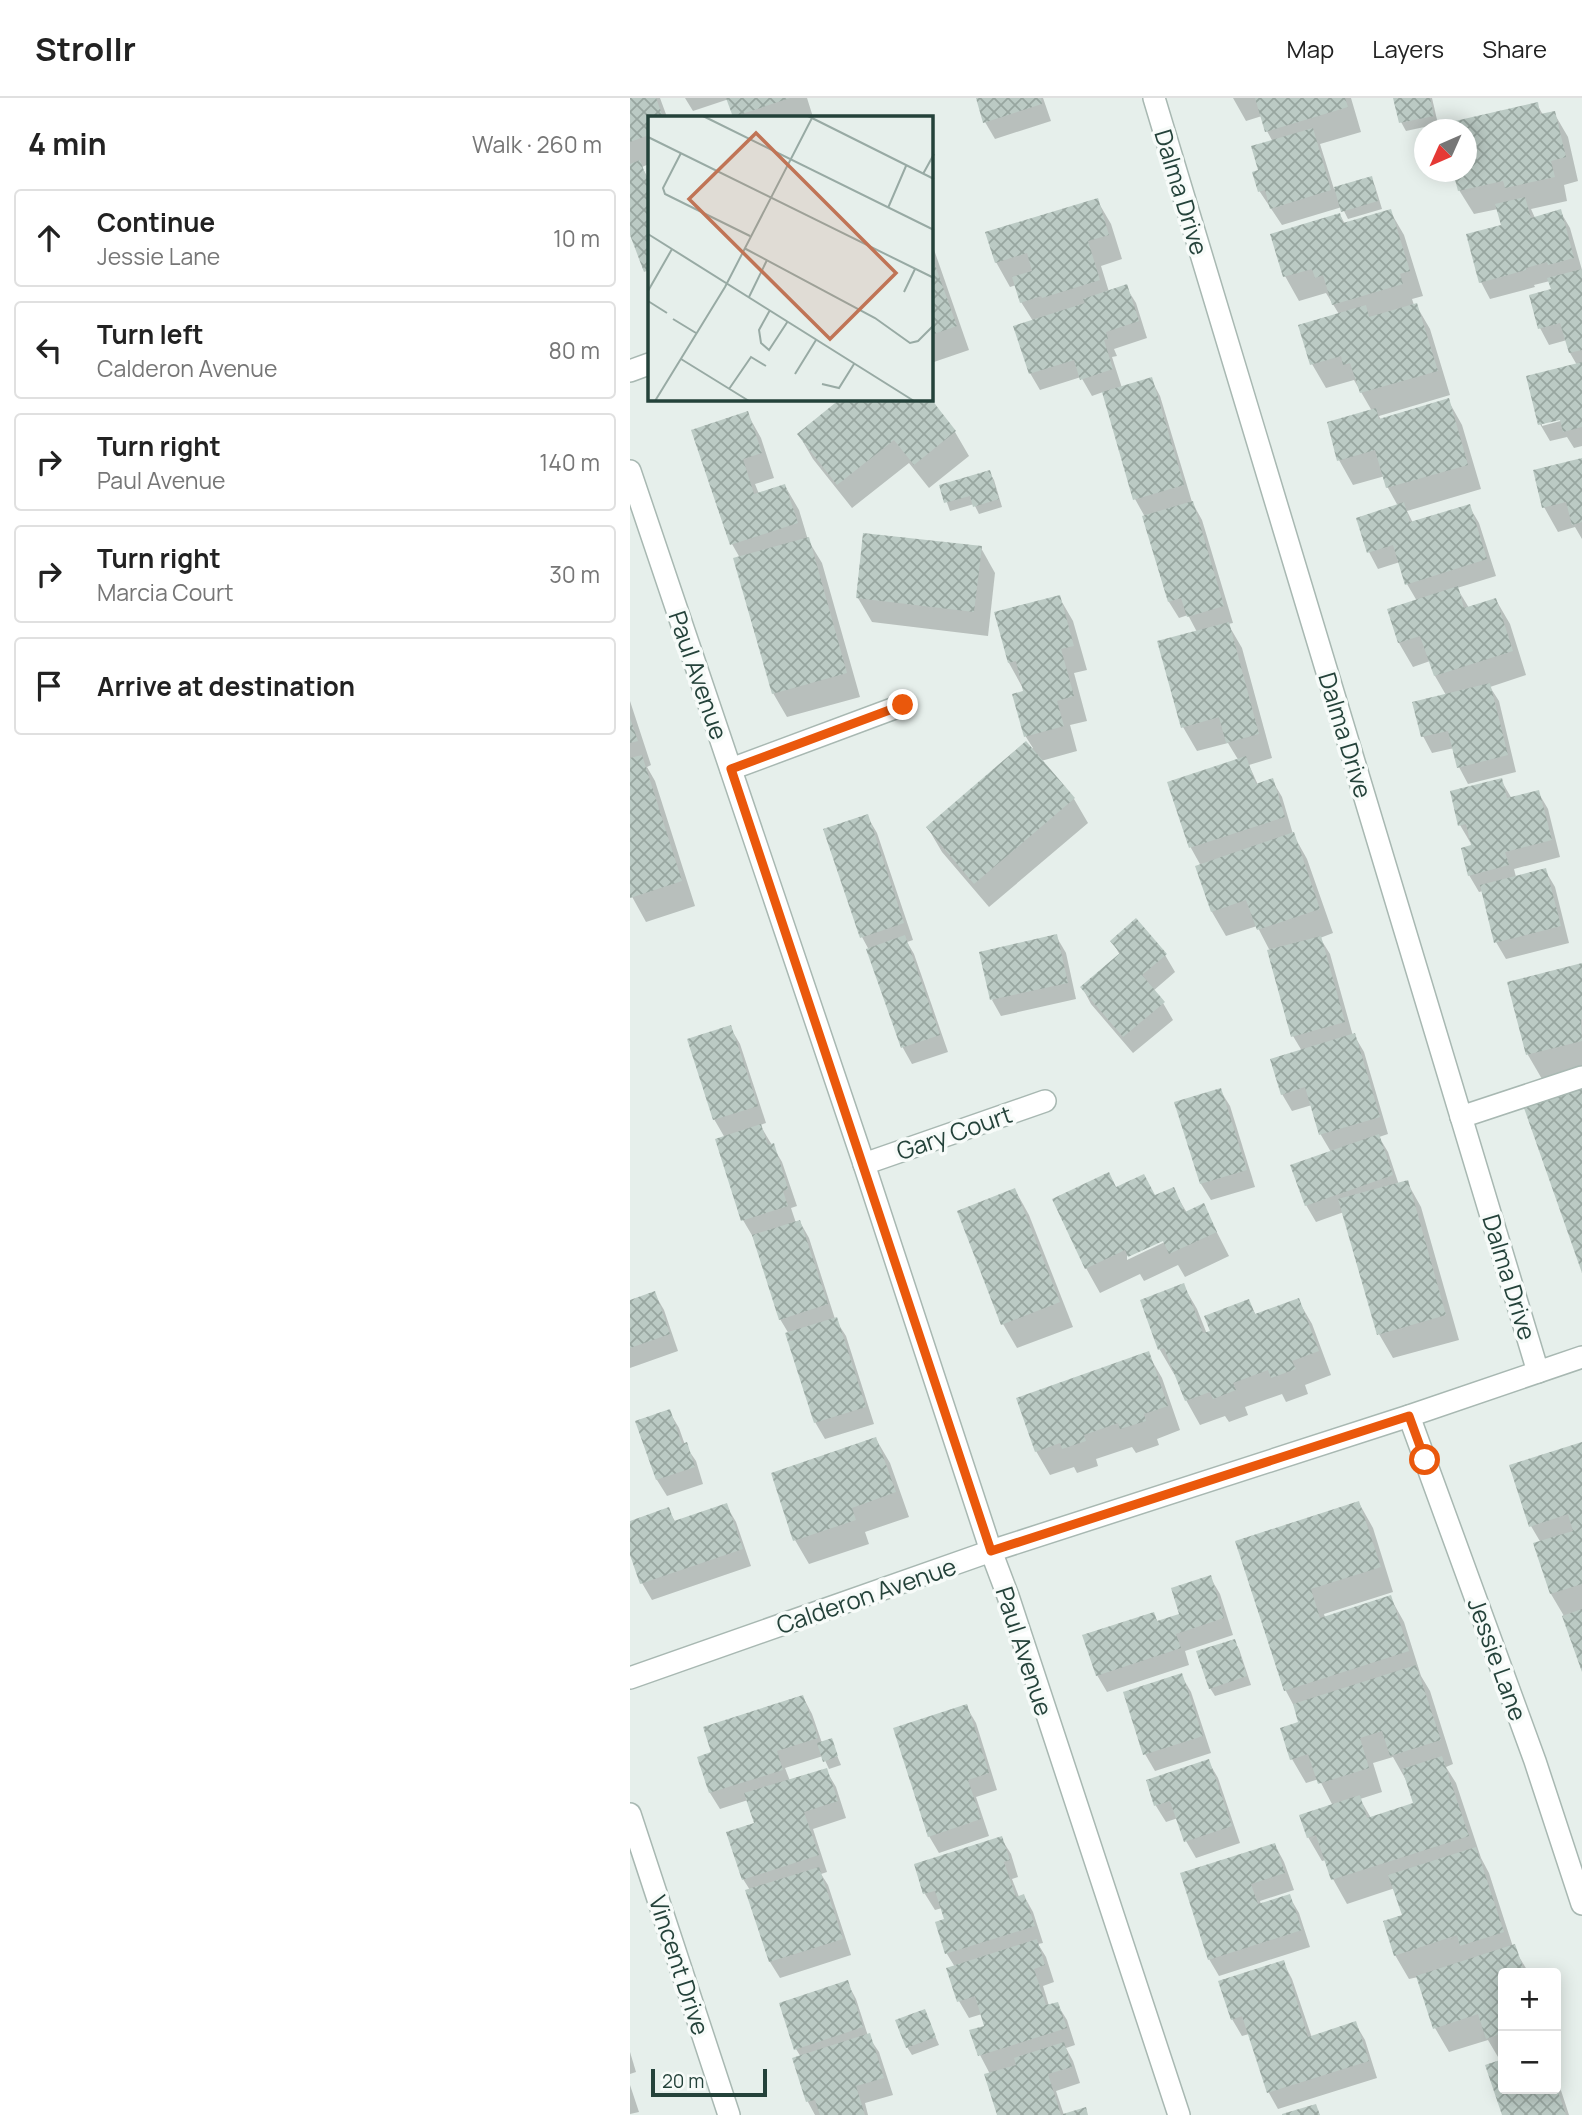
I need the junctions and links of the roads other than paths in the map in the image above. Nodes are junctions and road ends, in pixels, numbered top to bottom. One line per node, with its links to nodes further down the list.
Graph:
1 (1154, 98): 9 (street, Dalma Drive)
2 (648, 364): 3 (street)
3 (630, 371)
4 (630, 471): 6 (street, Paul Avenue)
5 (903, 705): 6 (street)
6 (731, 769): 10 (street, Paul Avenue)
7 (1582, 1077): 9 (street)
8 (1045, 1101): 10 (street, Gary Court)
9 (1461, 1117): 12 (street, Dalma Drive)
10 (864, 1164): 14 (street, Paul Avenue)
11 (1582, 1357): 12 (street, Calderon Avenue)
12 (1538, 1371): 13 (street, Calderon Avenue)
13 (1409, 1416): 14 (street, Calderon Avenue); 17 (street, Jessie Lane)
14 (991, 1551): 15 (street, Calderon Avenue); 19 (street, Paul Avenue)
15 (630, 1678)
16 (630, 1814): 18 (street, Vincent Drive)
17 (1582, 1904)
18 (729, 2115)
19 (1179, 2115)

